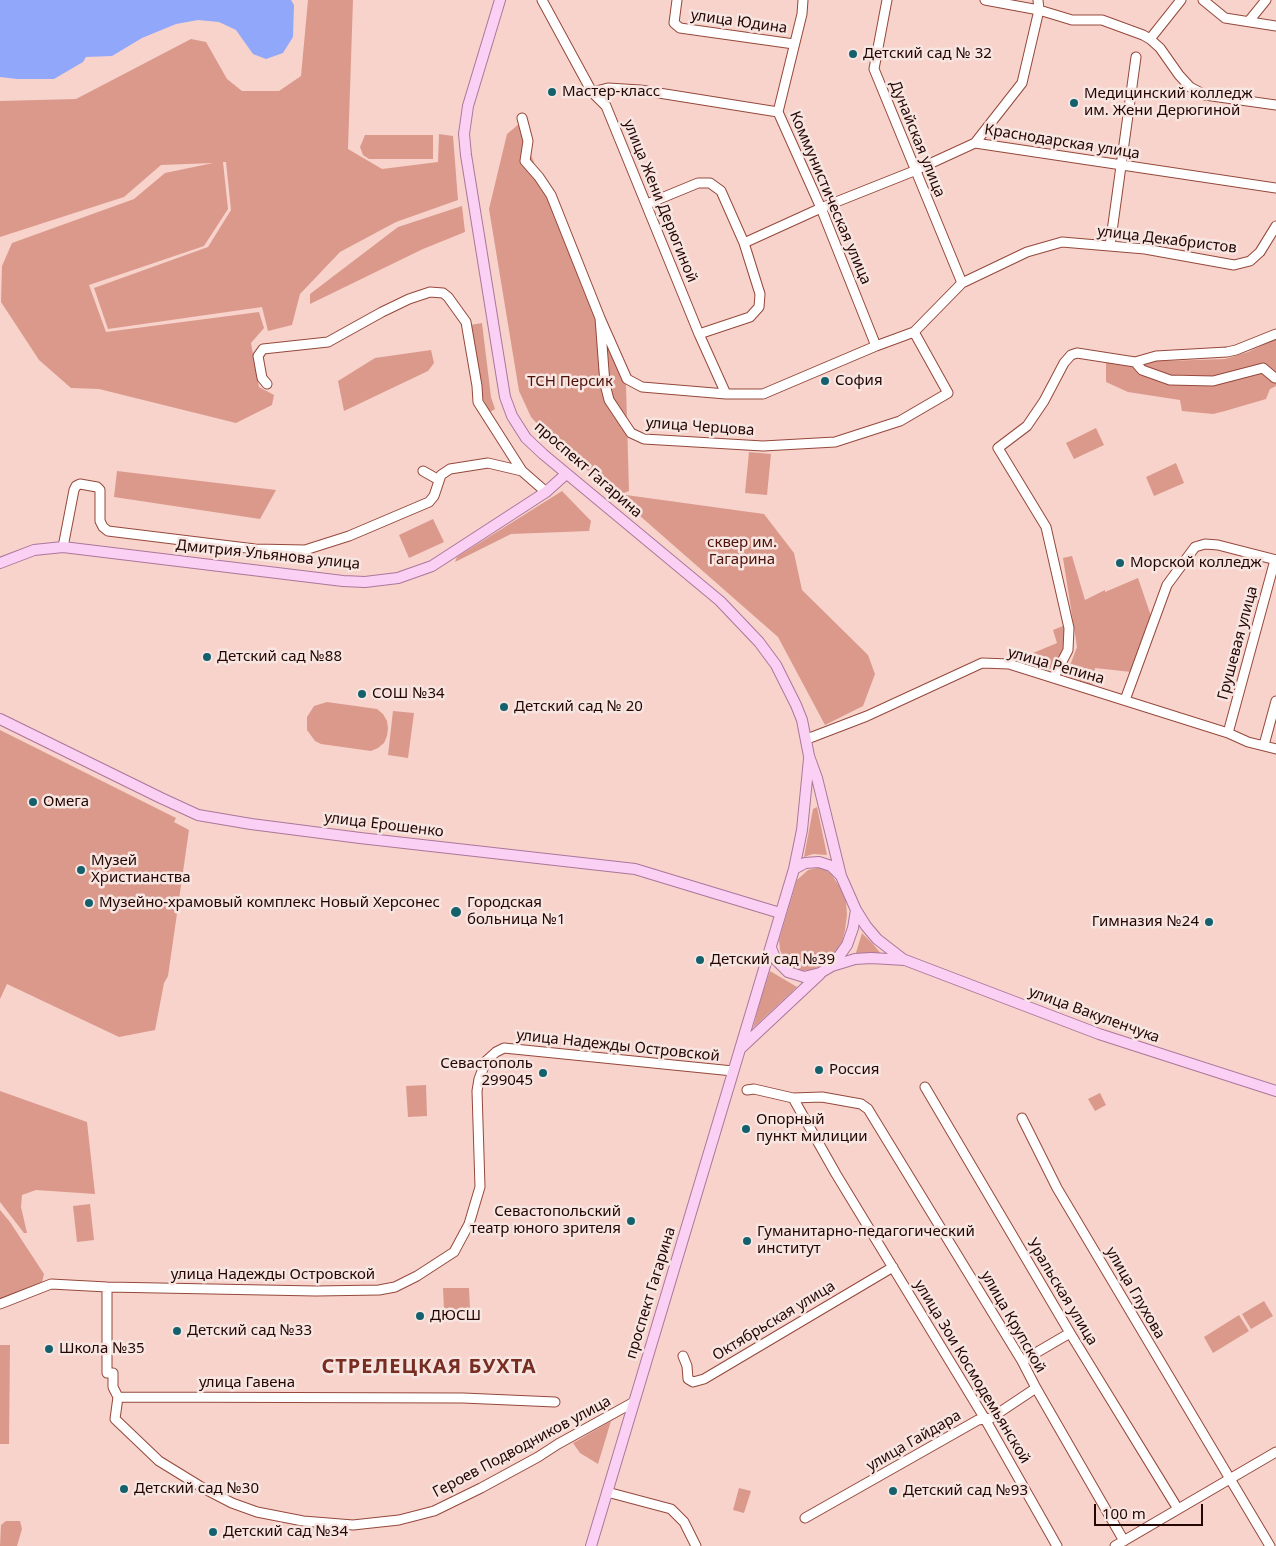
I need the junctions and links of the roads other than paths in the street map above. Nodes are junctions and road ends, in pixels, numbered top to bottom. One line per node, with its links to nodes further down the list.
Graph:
1 (500, 0): 42 (main road, проспект Гагарина)
2 (542, 0): 17 (street, улица Жени Дерюгиной)
3 (677, 0): 15 (street, улица Юдина)
4 (803, 0): 15 (street, Коммунистическая улица)
5 (887, 0): 23 (street, Дунайская улица)
6 (985, 0): 11 (street)
7 (1038, 0): 11 (street)
8 (1181, 0): 14 (street)
9 (1204, 0): 12 (street)
10 (1266, 0): 12 (street)
11 (1039, 10): 14 (street); 21 (street)
12 (1249, 21): 13 (street)
13 (1276, 26)
14 (1150, 39): 18 (street)
15 (794, 44): 19 (street, Коммунистическая улица)
16 (1136, 57): 22 (street)
17 (592, 92): 19 (street); 25 (street, улица Жени Дерюгиной)
18 (1276, 105)
19 (778, 112): 26 (street, Коммунистическая улица)
20 (522, 118): 31 (street, улица Черцова)
21 (974, 143): 22 (street, Краснодарская улица); 23 (street, Краснодарская улица)
22 (1122, 165): 24 (street, Краснодарская улица); 29 (street)
23 (914, 171): 26 (street, Краснодарская улица); 30 (street, Дунайская улица)
24 (1276, 188)
25 (647, 204): 28 (street); 33 (street, улица Жени Дерюгиной)
26 (821, 208): 28 (street, Краснодарская улица); 35 (street, Коммунистическая улица)
27 (1276, 226): 29 (street, улица Декабристов)
28 (744, 243): 33 (street)
29 (1110, 246): 30 (street, улица Декабристов)
30 (962, 283): 32 (street, улица Декабристов)
31 (600, 318): 32 (street, улица Черцова); 39 (street, улица Декабристов)
32 (914, 332): 35 (street, улица Декабристов)
33 (699, 334): 39 (street, улица Жени Дерюгиной)
34 (1276, 334): 36 (street)
35 (876, 346): 39 (street, улица Декабристов)
36 (1135, 362): 37 (street); 48 (street)
37 (1275, 378)
38 (267, 384): 41 (street)
39 (726, 394)
40 (423, 471): 43 (street)
41 (522, 471): 43 (street); 44 (street)
42 (566, 474): 44 (main road, Дмитрия Ульянова улица); 53 (main road, проспект Гагарина)
43 (439, 480): 45 (street)
44 (546, 492): 45 (main road, Дмитрия Ульянова улица)
45 (64, 547): 47 (main road, Дмитрия Ульянова улица)
46 (1275, 560): 49 (street); 52 (street, Грушевая улица)
47 (0, 564)
48 (1054, 677): 49 (street, улица Репина); 53 (street, улица Репина)
49 (1125, 700): 52 (street, улица Репина)
50 (1276, 701): 54 (street)
51 (0, 719): 60 (main road, улица Ерошенко)
52 (1228, 733): 54 (street, улица Репина)
53 (807, 739): 56 (main road, проспект Гагарина)
54 (1264, 745): 55 (street, улица Репина)
55 (1276, 749)
56 (810, 756): 57 (main road, проспект Гагарина); 58 (main road, проспект Гагарина)
57 (794, 870): 58 (main road); 60 (main road)
58 (841, 876): 59 (main road)
59 (856, 910): 62 (main road, улица Вакуленчука); 63 (main road)
60 (780, 913): 61 (main road)
61 (771, 948): 64 (main road); 65 (main road, проспект Гагарина)
62 (905, 960): 63 (main road, улица Вакуленчука); 69 (main road, улица Вакуленчука)
63 (832, 966): 64 (main road)
64 (820, 973): 65 (main road, проспект Гагарина)
65 (740, 1049): 66 (main road, проспект Гагарина)
66 (733, 1071): 73 (street, улица Надежды Островской); 81 (main road, проспект Гагарина)
67 (925, 1087): 75 (street, Уральская улица)
68 (748, 1090): 70 (street)
69 (1276, 1090)
70 (793, 1098): 72 (street, улица Зои Космодемьянской); 77 (street, улица Крупской)
71 (1022, 1118): 84 (street, улица Глухова)
72 (893, 1267): 76 (street, Октябрьская улица); 82 (street, улица Зои Космодемьянской)
73 (107, 1286): 74 (street, улица Надежды Островской); 79 (street, Героев Подводников улица)
74 (0, 1304)
75 (1070, 1333): 77 (street); 86 (street, Уральская улица)
76 (683, 1356)
77 (1022, 1361): 78 (street, улица Крупской)
78 (1036, 1388): 82 (street, улица Гайдара); 88 (street, улица Крупской)
79 (118, 1397): 80 (street, улица Гавена); 81 (street, Героев Подводников улица)
80 (555, 1402)
81 (634, 1402): 85 (main road, проспект Гагарина)
82 (986, 1419): 87 (street, улица Гайдара); 91 (street, улица Зои Космодемьянской)
83 (1276, 1452): 84 (street)
84 (1230, 1478): 86 (street); 93 (street, улица Глухова)
85 (607, 1492): 89 (main road, проспект Гагарина); 90 (street)
86 (1178, 1509): 88 (street)
87 (805, 1518)
88 (1124, 1541): 92 (street)
89 (591, 1546)
90 (696, 1546)
91 (1057, 1546)
92 (1115, 1546)
93 (1270, 1546)

